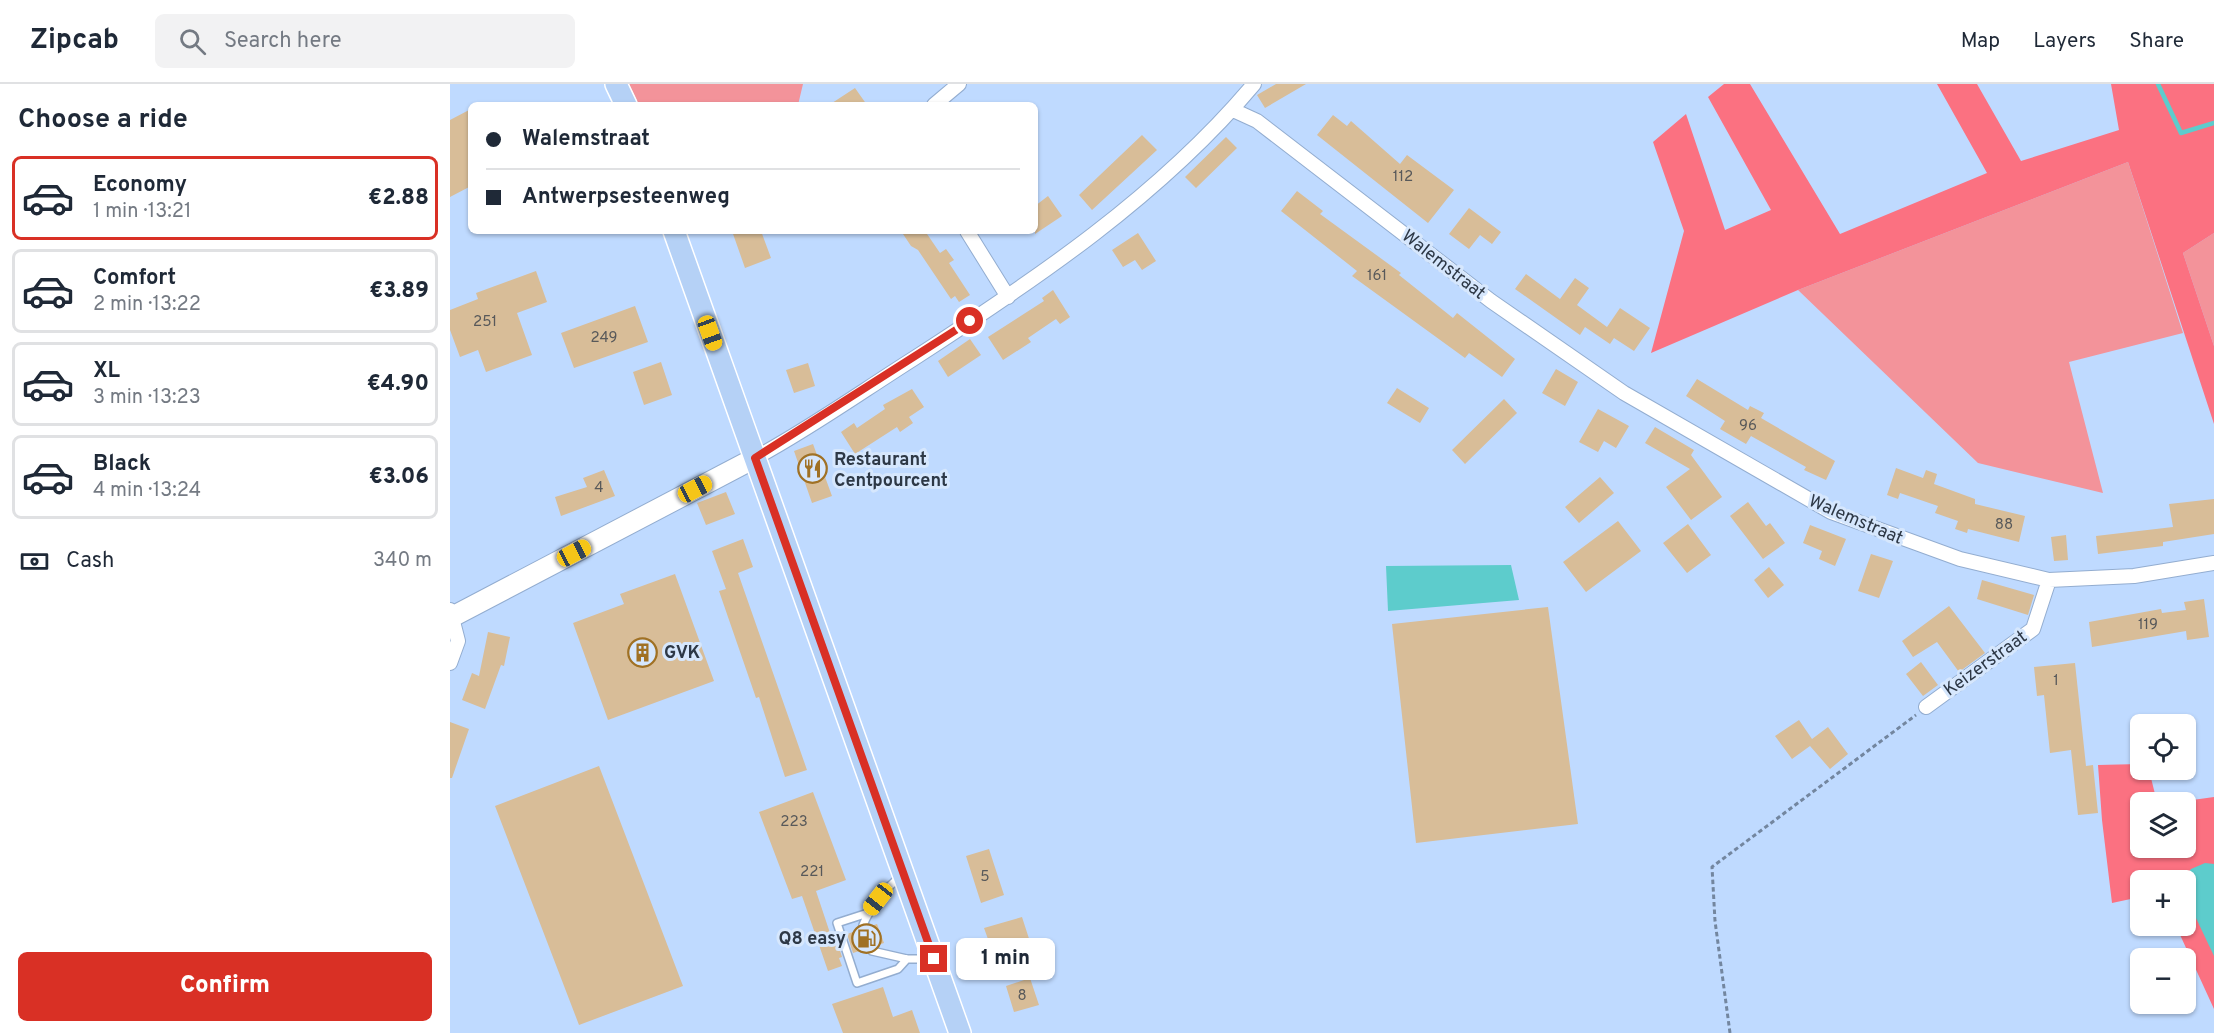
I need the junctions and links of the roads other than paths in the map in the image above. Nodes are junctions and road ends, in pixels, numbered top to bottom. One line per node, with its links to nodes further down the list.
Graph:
1 (616, 84): 4 (main road)
2 (959, 84): 5 (street)
3 (1254, 84): 6 (street)
4 (625, 102)
5 (938, 102)
6 (1233, 110): 9 (street); 12 (street, Walemstraat)
7 (675, 234): 10 (main road)
8 (969, 234): 9 (street)
9 (1008, 297): 10 (street)
10 (755, 458): 13 (street); 16 (main road)
11 (2214, 564): 12 (street, Walemstraat)
12 (2049, 580): 15 (street, Keizerstraat)
13 (451, 615): 14 (street)
14 (450, 663)
15 (1926, 707)
16 (904, 873): 17 (lane); 21 (main road)
17 (868, 913): 18 (lane); 20 (lane)
18 (863, 924)
19 (872, 951): 20 (lane)
20 (907, 959): 21 (lane)
21 (934, 959): 22 (main road)
22 (960, 1033)

